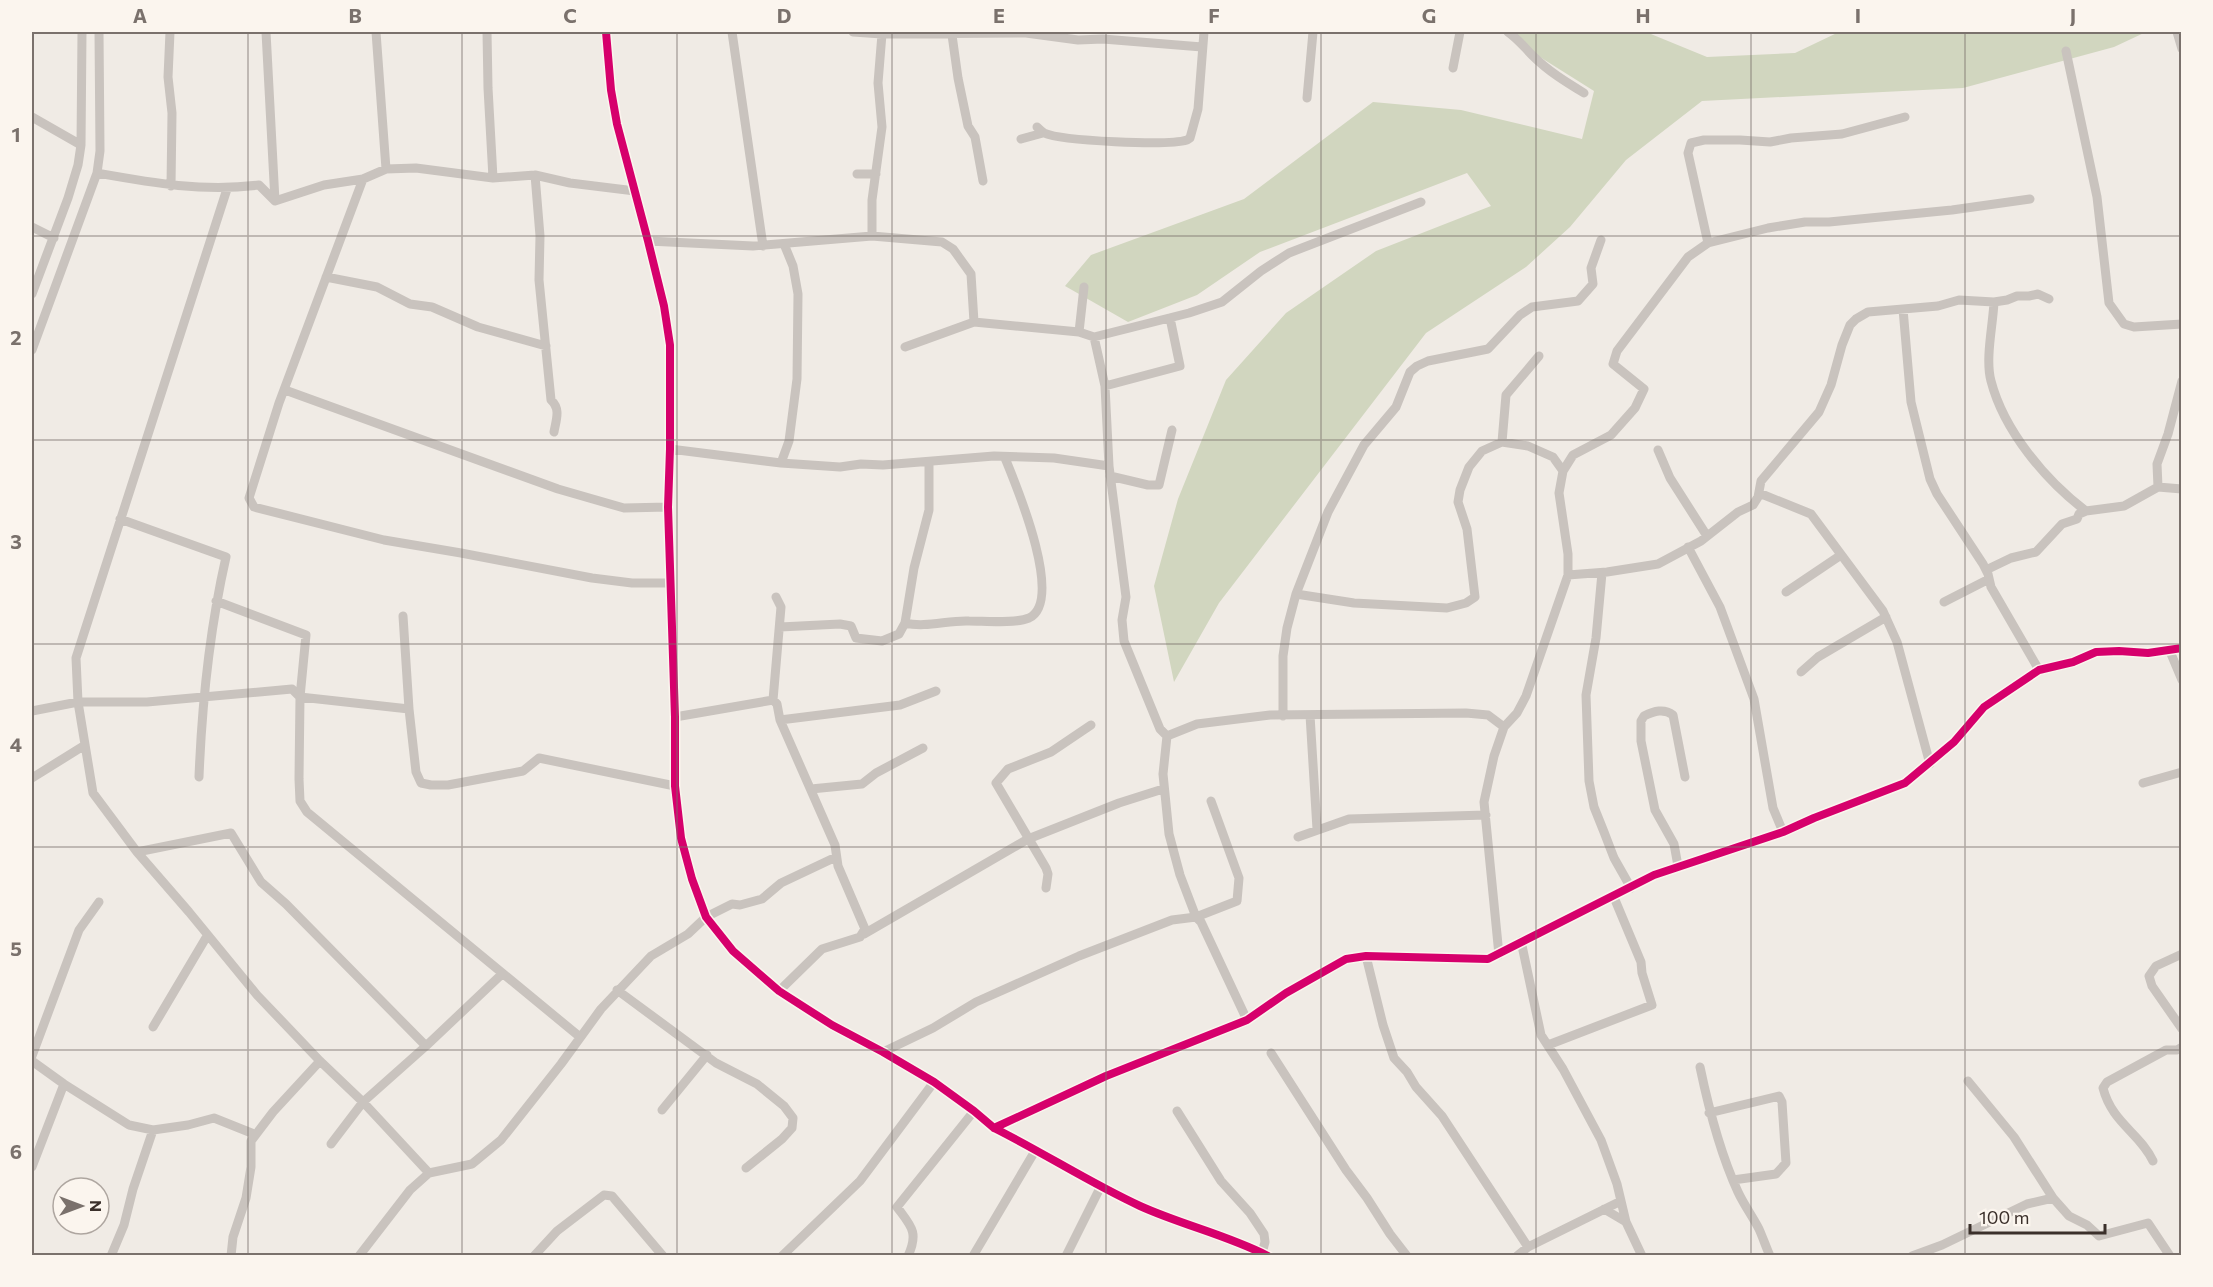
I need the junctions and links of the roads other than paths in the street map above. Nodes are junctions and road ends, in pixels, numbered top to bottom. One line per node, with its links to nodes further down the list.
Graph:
1 (82, 32): 28 (street)
2 (99, 32): 30 (street)
3 (170, 32): 37 (street)
4 (266, 32): 41 (street)
5 (376, 32): 29 (street)
6 (487, 32): 34 (street)
7 (606, 32): 39 (street)
8 (732, 32): 50 (street)
9 (853, 32): 16 (street)
10 (1008, 32): 17 (street); 18 (street)
11 (1204, 32): 19 (street)
12 (1313, 32): 24 (street)
13 (1460, 32): 22 (street)
14 (1508, 32): 23 (street)
15 (2177, 32): 20 (street)
16 (882, 34): 17 (street); 32 (street)
17 (952, 34): 36 (street)
18 (1104, 35): 19 (street)
19 (1202, 47): 27 (street)
20 (2181, 49)
21 (2066, 51): 59 (street)
22 (1453, 68)
23 (1584, 93)
24 (1307, 98)
25 (32, 117): 28 (street)
26 (1905, 117): 48 (street)
27 (1021, 139)
28 (81, 145): 45 (street)
29 (386, 169): 34 (street); 35 (street)
30 (97, 173): 37 (street); 64 (street)
31 (857, 174): 32 (street)
32 (876, 174): 44 (street)
33 (535, 175): 34 (street); 39 (street); 62 (street)
34 (493, 178)
35 (363, 179): 41 (street); 51 (street)
36 (983, 181)
37 (171, 186): 38 (street)
38 (227, 189): 41 (street); 84 (street)
39 (635, 191): 47 (street)
40 (2030, 199): 48 (street)
41 (275, 201)
42 (1421, 202): 57 (street)
43 (32, 227): 45 (street)
44 (872, 236): 49 (street); 58 (street)
45 (54, 238): 53 (street)
46 (1601, 240): 93 (street)
47 (648, 241): 50 (street); 72 (street)
48 (1708, 243): 78 (street)
49 (784, 244): 50 (street); 76 (street)
50 (763, 246)
51 (326, 277): 62 (street); 68 (street)
52 (1084, 286): 60 (street)
53 (32, 294)
54 (2049, 299): 55 (street)
55 (1994, 302): 56 (street); 83 (street)
56 (1903, 309): 81 (street); 90 (street)
57 (1170, 318): 61 (street); 67 (street)
58 (974, 322): 60 (street); 63 (street)
59 (2181, 324)
60 (1079, 332): 61 (street)
61 (1094, 338): 67 (street)
62 (546, 346): 70 (street)
63 (905, 347)
64 (32, 350)
65 (1539, 356): 71 (street)
66 (2181, 381): 79 (street)
67 (1105, 386): 77 (street)
68 (285, 390): 82 (street); 91 (street)
69 (1172, 430): 77 (street)
70 (554, 432)
71 (1502, 442): 78 (street); 93 (street)
72 (670, 449): 76 (street); 82 (street)
73 (1658, 450): 85 (street)
74 (1005, 458): 75 (street); 77 (street); 99 (street)
75 (929, 462): 76 (street); 99 (street)
76 (782, 463)
77 (1110, 471): 119 (street)
78 (1563, 471): 89 (street)
79 (2158, 487): 80 (street); 83 (street)
80 (2181, 489)
81 (1759, 493): 85 (street); 87 (street)
82 (668, 507): 91 (street)
83 (2086, 512): 90 (street)
84 (120, 519): 95 (street); 110 (street)
85 (1707, 536): 86 (street)
86 (1688, 547): 88 (street); 134 (street)
87 (1841, 555): 92 (street); 98 (street)
88 (1602, 573): 89 (street); 141 (street)
89 (1568, 575): 118 (street)
90 (1987, 575): 96 (street); 103 (street)
91 (669, 583): 115 (street)
92 (1786, 592)
93 (1296, 594): 114 (street)
94 (776, 597): 100 (street)
95 (216, 600): 107 (street); 108 (street)
96 (1944, 602)
97 (403, 616): 111 (street)
98 (1886, 617): 104 (street); 122 (street)
99 (905, 623): 100 (street)
100 (780, 627): 109 (street)
101 (2181, 648): 102 (street)
102 (2169, 650): 103 (street); 105 (street)
103 (2039, 670): 122 (street)
104 (1801, 672)
105 (2181, 680)
106 (936, 691): 116 (street)
107 (202, 697): 108 (street); 110 (street); 124 (street)
108 (300, 697): 111 (street); 152 (street)
109 (773, 700): 115 (street); 116 (street)
110 (78, 702): 112 (street); 120 (street)
111 (409, 709): 128 (street)
112 (32, 711)
113 (1310, 715): 114 (street); 118 (street); 133 (street)
114 (1283, 716): 119 (street)
115 (675, 717): 128 (street)
116 (780, 720): 129 (street)
117 (1090, 725): 136 (street)
118 (1504, 727): 132 (street)
119 (1167, 736): 130 (street)
120 (85, 745): 126 (street); 137 (street)
121 (923, 748): 129 (street)
122 (1930, 764): 134 (street)
123 (2181, 772): 127 (street)
124 (199, 777)
125 (1685, 777): 139 (street)
126 (32, 778)
127 (2144, 783)
128 (675, 786): 144 (street)
129 (811, 789): 138 (street)
130 (1163, 789): 136 (street); 145 (street)
131 (1211, 801): 145 (street)
132 (1486, 815): 133 (street); 150 (street)
133 (1317, 829): 135 (street)
134 (1782, 832): 139 (street)
135 (1298, 837)
136 (1028, 838): 140 (street); 146 (street)
137 (137, 852): 147 (street); 159 (street)
138 (836, 857): 144 (street); 146 (street)
139 (1678, 866): 141 (street)
140 (1046, 888)
141 (1631, 888): 142 (street)
142 (1613, 895): 148 (street); 160 (street)
143 (99, 902): 165 (street)
144 (706, 917): 153 (street); 154 (street)
145 (1196, 917): 155 (street); 162 (street)
146 (864, 934): 154 (street)
147 (207, 936): 156 (street); 167 (street)
148 (1521, 942): 150 (street); 160 (street)
149 (2181, 954): 157 (street)
150 (1499, 955): 151 (street)
151 (1366, 956): 155 (street); 192 (street)
152 (502, 974): 158 (street); 159 (street)
153 (616, 990): 158 (street); 164 (street)
154 (779, 991): 162 (street)
155 (1246, 1020): 177 (street)
156 (153, 1027)
157 (2181, 1029)
158 (579, 1037): 185 (street)
159 (426, 1046): 172 (street)
160 (1548, 1046): 189 (street)
161 (2181, 1047): 182 (street)
162 (883, 1052): 170 (street)
163 (1271, 1053): 203 (street)
164 (706, 1055): 173 (street); 184 (street)
165 (32, 1056)
166 (32, 1061): 171 (street)
167 (320, 1061): 172 (street); 179 (street)
168 (1700, 1067): 176 (street)
169 (1968, 1081): 188 (street)
170 (934, 1082): 174 (street); 199 (street)
171 (64, 1084): 178 (street); 183 (street)
172 (363, 1102): 180 (street); 185 (street)
173 (662, 1110)
174 (974, 1111): 177 (street); 200 (street)
175 (1177, 1111): 193 (street)
176 (1709, 1113): 186 (street); 186 (street)
177 (994, 1128): 181 (street)
178 (153, 1130): 179 (street); 194 (street)
179 (254, 1134): 195 (street)
180 (331, 1144)
181 (1035, 1151): 187 (street); 201 (street)
182 (2153, 1161)
183 (32, 1167)
184 (746, 1168)
185 (429, 1173): 196 (street)
186 (1733, 1180): 206 (street)
187 (1101, 1186): 193 (street); 202 (street)
188 (2053, 1198): 207 (street); 208 (street)
189 (1621, 1200): 190 (street); 191 (street)
190 (1604, 1209): 191 (street); 192 (street)
191 (1626, 1222): 205 (street)
192 (1528, 1247): 204 (street)
193 (1265, 1254)
194 (111, 1256)
195 (231, 1256)
196 (359, 1256)
197 (534, 1256): 198 (street)
198 (663, 1256)
199 (782, 1256)
200 (908, 1256)
201 (974, 1256)
202 (1066, 1256)
203 (1407, 1256)
204 (1517, 1256)
205 (1642, 1256)
206 (1770, 1256)
207 (1912, 1256)
208 (2170, 1256)

